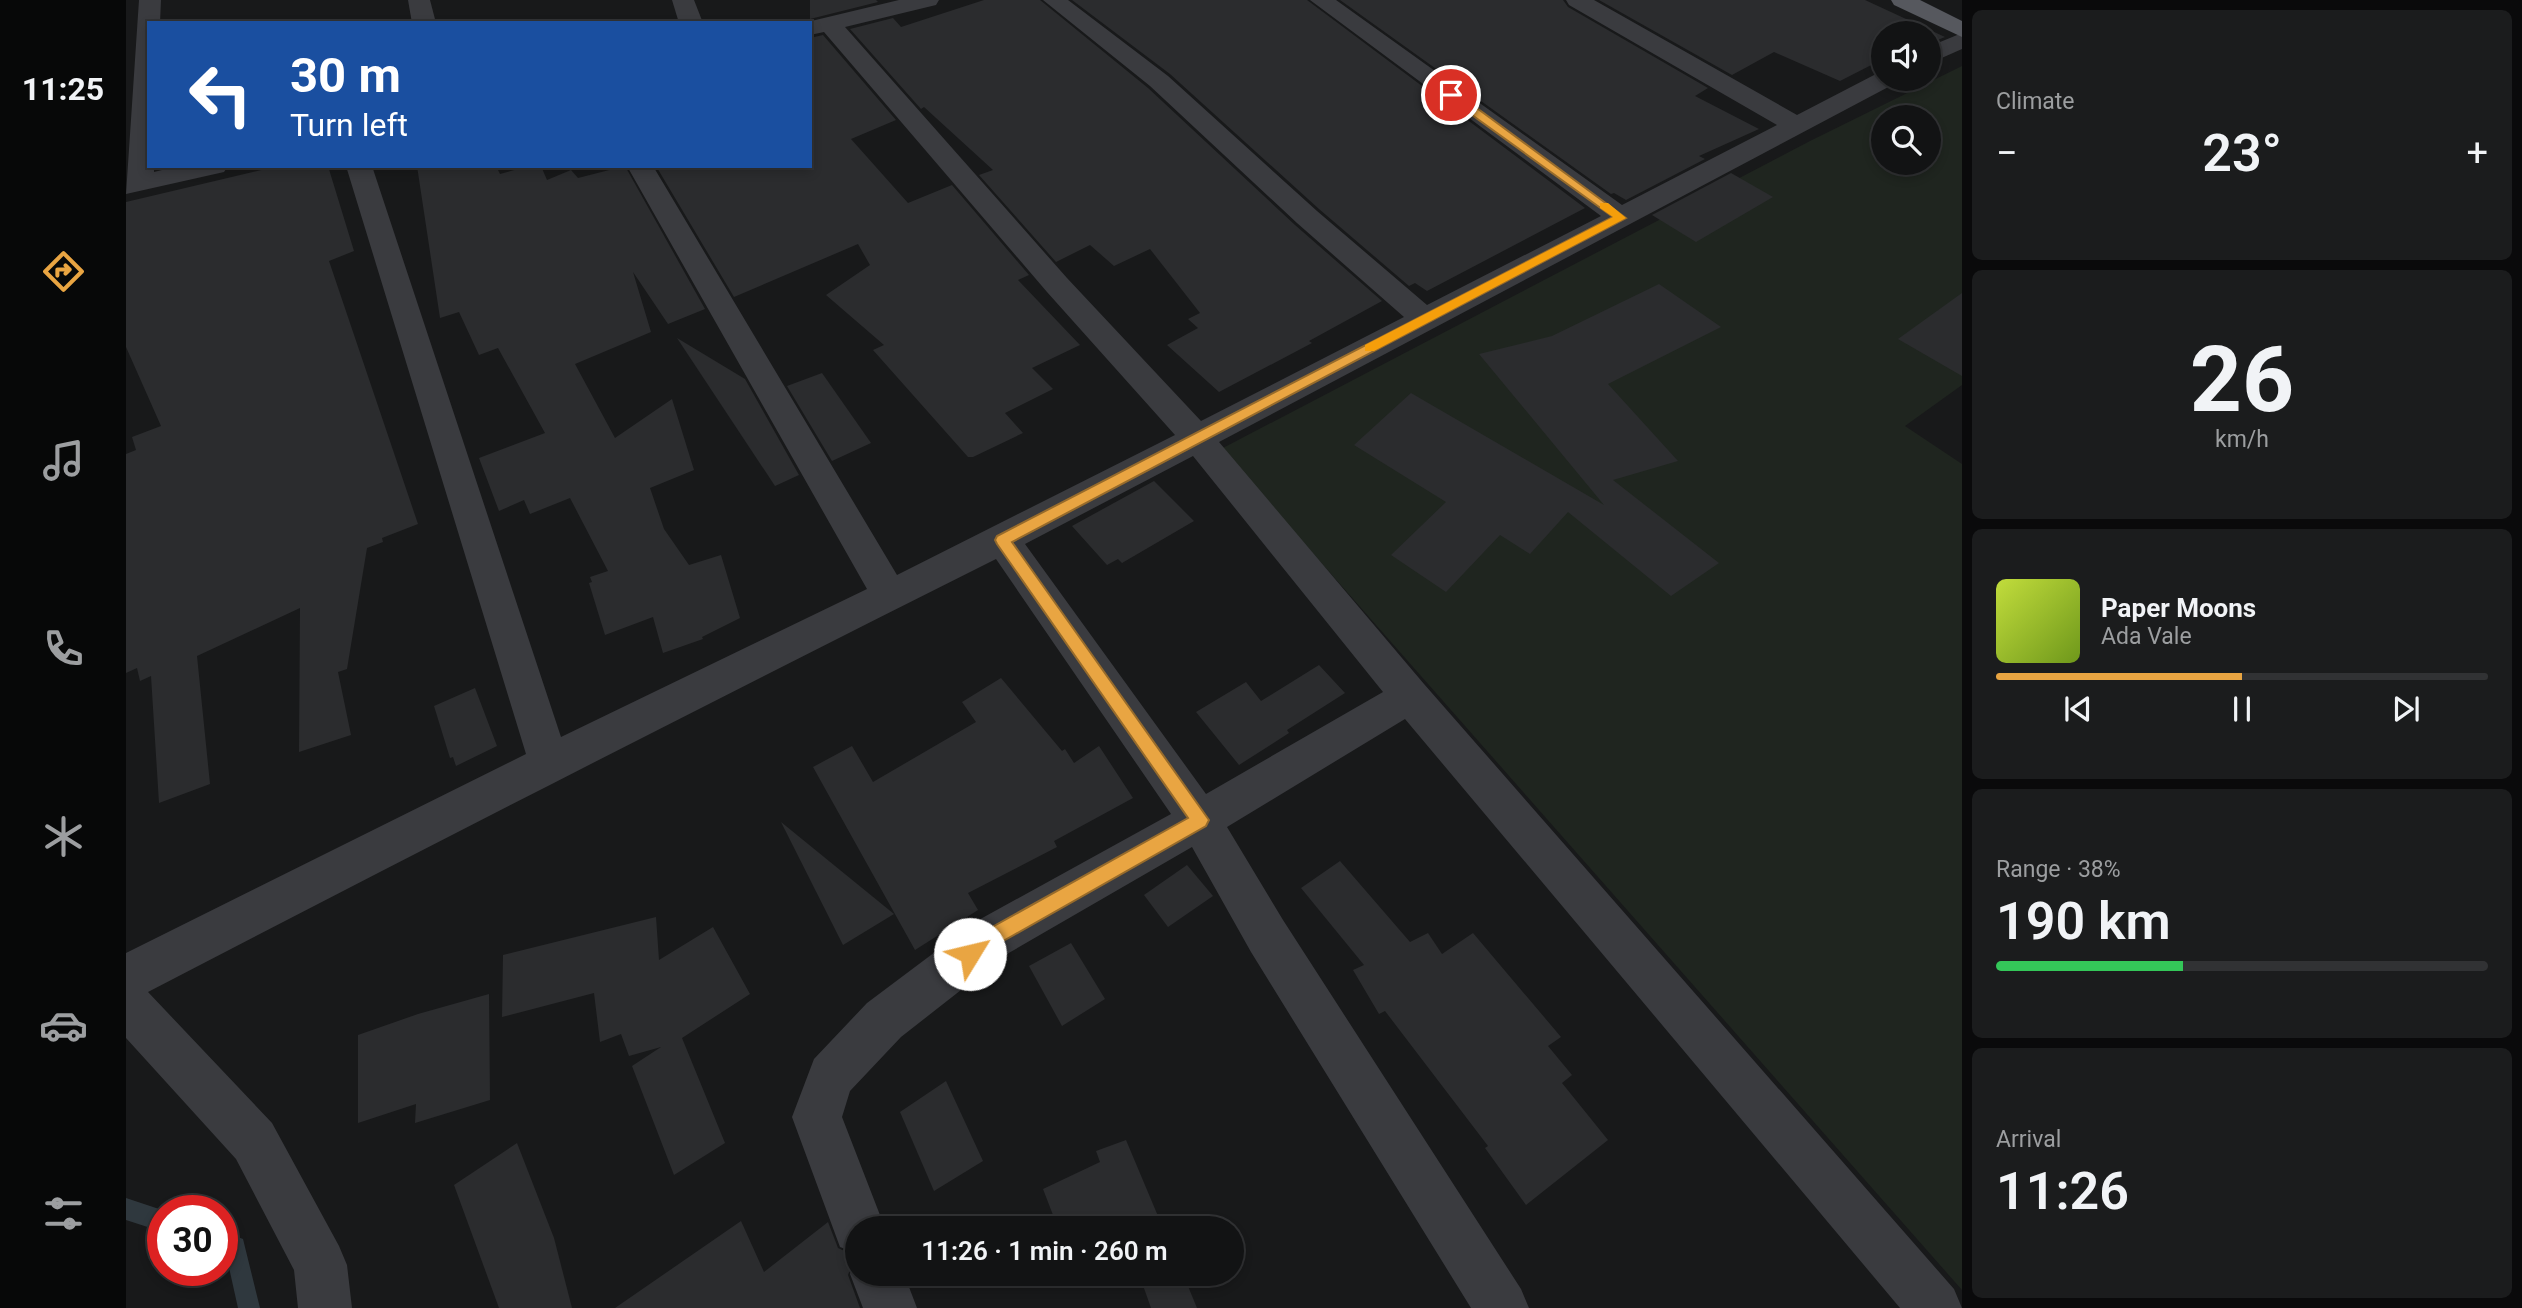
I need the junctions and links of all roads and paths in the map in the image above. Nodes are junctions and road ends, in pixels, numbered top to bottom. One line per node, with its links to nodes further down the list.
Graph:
1 (149, 0): 9 (street)
2 (419, 0): 10 (street)
3 (683, 0): 11 (street)
4 (928, 0): 13 (street)
5 (1054, 0): 24 (street)
6 (1321, 0): 23 (street)
7 (1577, 0): 18 (street)
8 (1902, 0): 14 (main road)
9 (147, 21)
10 (424, 21)
11 (690, 21)
12 (147, 23): 22 (street)
13 (820, 25): 25 (street)
14 (1962, 30)
15 (1962, 40): 16 (street)
16 (1941, 50)
17 (1871, 86): 18 (street)
18 (1794, 124): 23 (street)
19 (206, 168): 22 (street)
20 (360, 168): 29 (street)
21 (641, 168): 27 (street)
22 (133, 184)
23 (1621, 218): 24 (street)
24 (1425, 318): 25 (street)
25 (1198, 439): 26 (street); 28 (street)
26 (1002, 540): 27 (street); 30 (street)
27 (891, 597): 29 (street)
28 (1410, 696): 30 (street); 38 (street)
29 (549, 763): 31 (street)
30 (1200, 820): 33 (street); 37 (street)
31 (126, 978)
32 (126, 1003): 35 (street)
33 (854, 1216)
34 (882, 1286): 36 (street)
35 (325, 1308)
36 (890, 1308)
37 (1502, 1308)
38 (1936, 1308)

